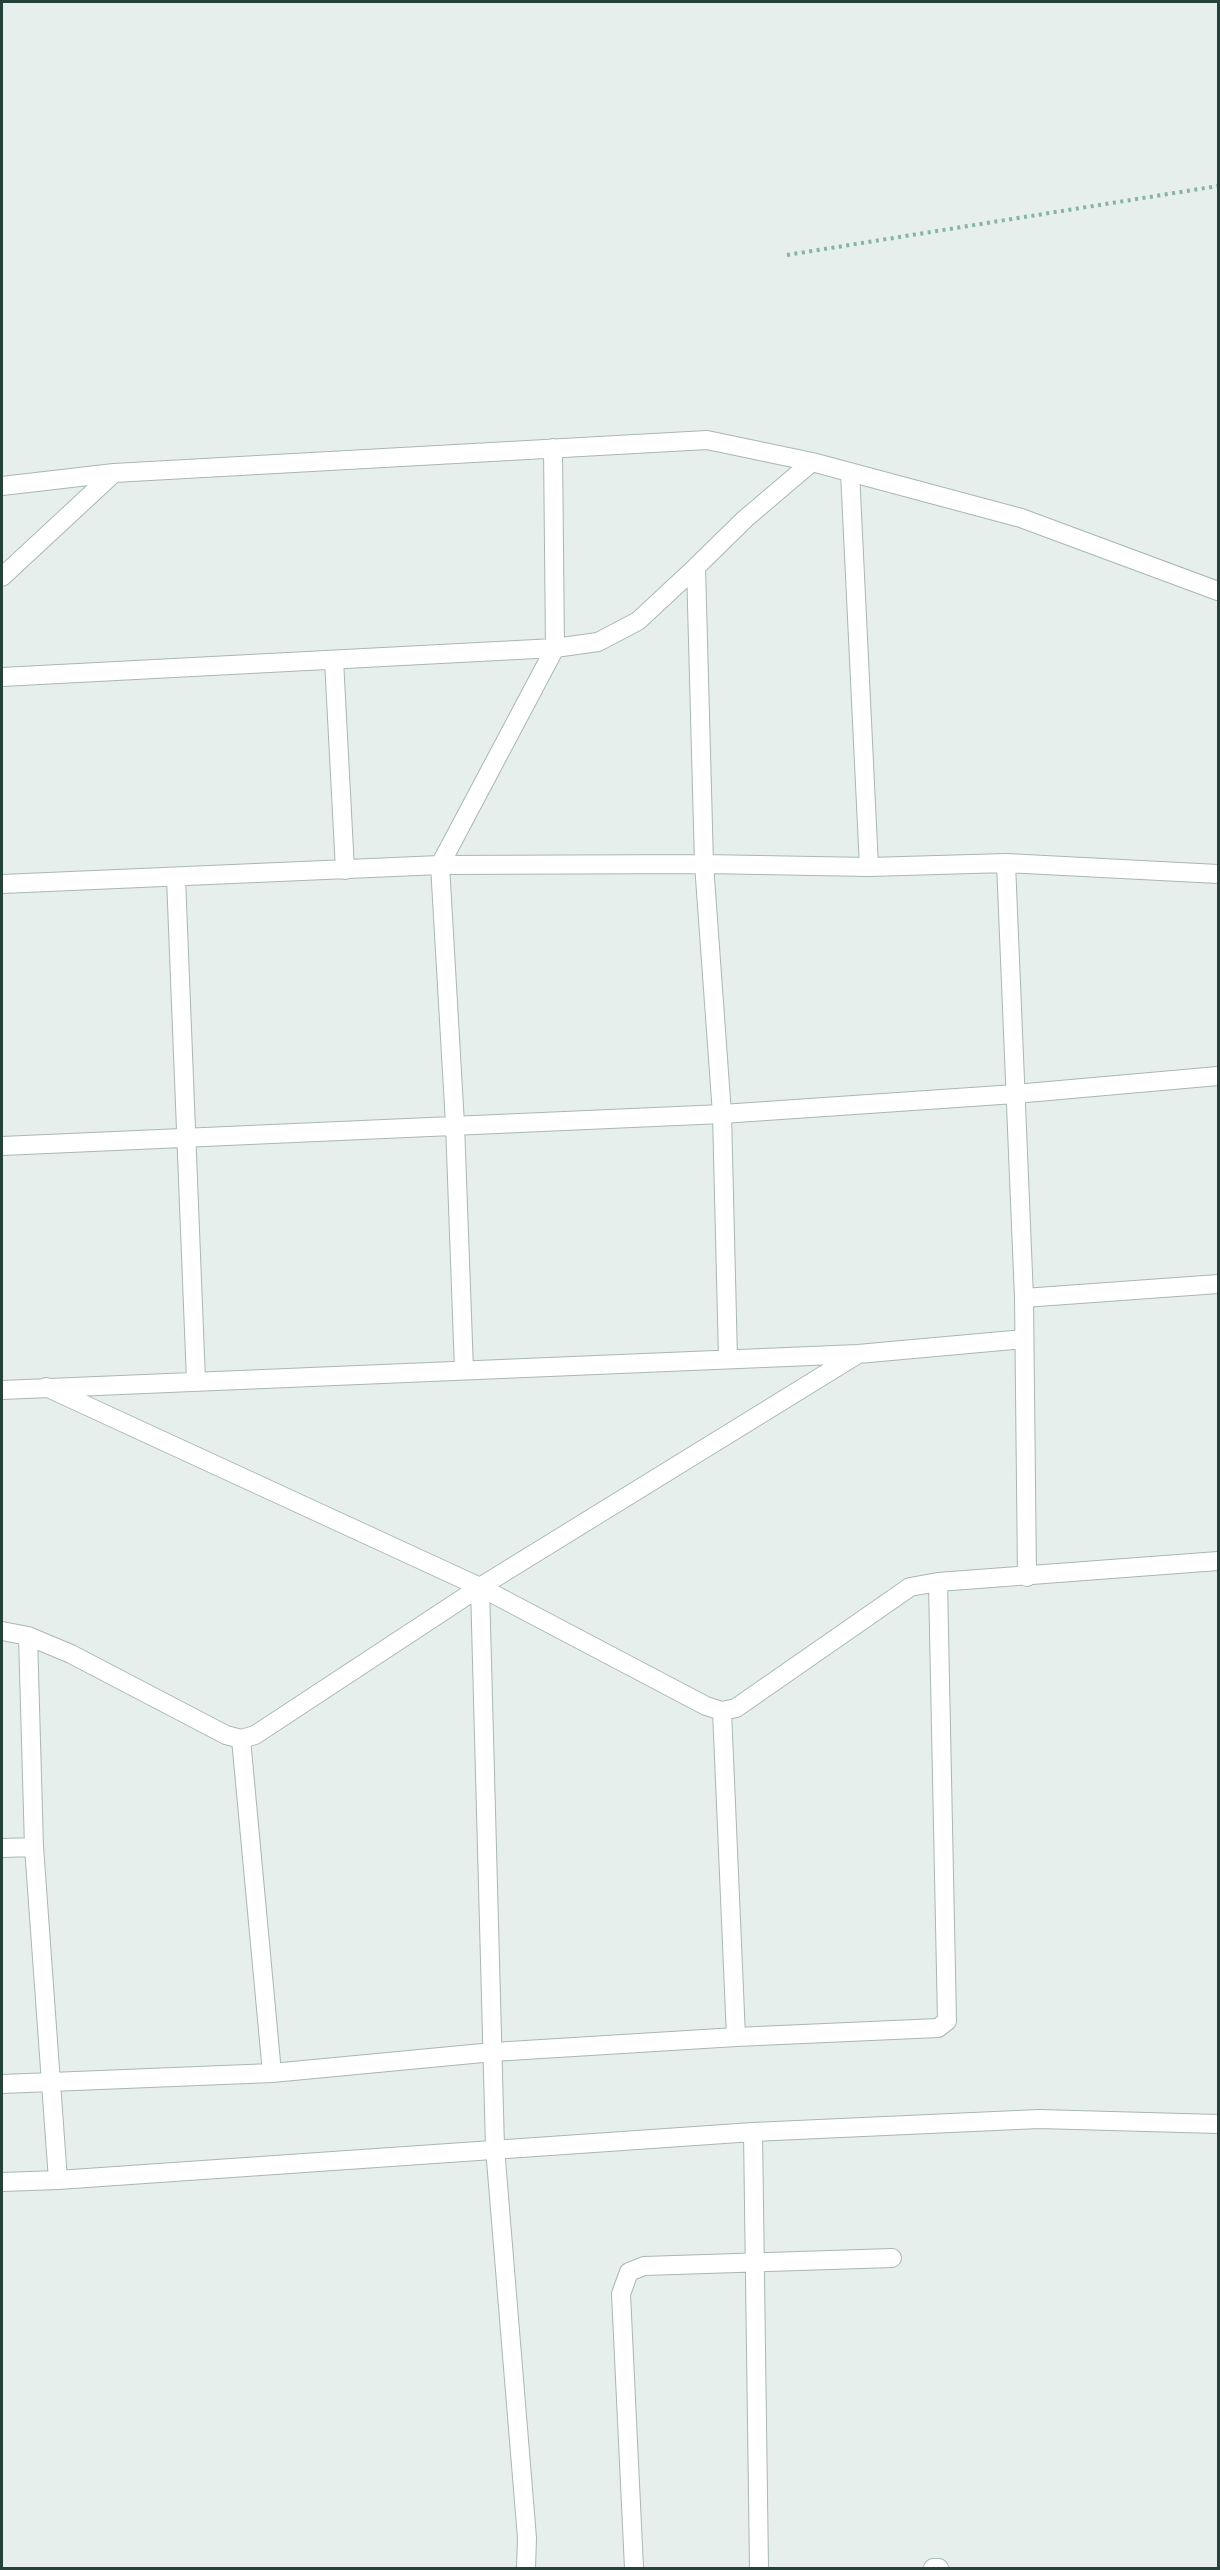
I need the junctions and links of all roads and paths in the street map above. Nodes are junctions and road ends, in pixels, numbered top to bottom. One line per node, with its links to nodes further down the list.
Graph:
1 (1218, 186): 2 (path)
2 (787, 255)
3 (553, 448): 4 (street); 5 (street); 11 (street)
4 (812, 462): 6 (street); 8 (street)
5 (114, 472): 7 (street); 9 (street)
6 (850, 472): 10 (street); 17 (street)
7 (2, 486)
8 (696, 567): 11 (street); 15 (street)
9 (2, 577)
10 (1218, 591)
11 (555, 648): 12 (street); 16 (street)
12 (334, 660): 13 (street); 18 (street)
13 (2, 677)
14 (1006, 863): 17 (street); 19 (street); 23 (street)
15 (704, 864): 16 (street); 17 (street); 24 (street)
16 (440, 865): 18 (street); 25 (street)
17 (869, 867)
18 (345, 870): 20 (street)
19 (1218, 874)
20 (176, 878): 21 (street); 26 (street)
21 (2, 884)
22 (1218, 1076): 23 (street)
23 (1015, 1094): 24 (street); 29 (street)
24 (722, 1114): 25 (street); 32 (street)
25 (455, 1124): 26 (street); 33 (street)
26 (187, 1137): 27 (street); 34 (street)
27 (2, 1146)
28 (1218, 1284): 29 (street)
29 (1024, 1298): 30 (street)
30 (1024, 1339): 31 (street); 38 (street)
31 (858, 1354): 32 (street); 40 (street)
32 (728, 1359): 33 (street)
33 (464, 1370): 34 (street)
34 (196, 1381): 35 (street)
35 (46, 1387): 36 (street); 40 (street)
36 (2, 1390)
37 (1218, 1561): 38 (street)
38 (1027, 1577): 39 (street)
39 (938, 1582): 43 (street); 47 (street)
40 (480, 1587): 43 (street); 44 (street); 48 (street)
41 (2, 1631): 42 (street)
42 (28, 1636): 44 (street); 45 (street)
43 (722, 1711): 47 (street)
44 (241, 1739): 49 (street)
45 (34, 1847): 46 (street); 50 (street)
46 (2, 1848)
47 (736, 2037): 48 (street)
48 (493, 2052): 49 (street); 54 (street)
49 (272, 2073): 50 (street)
50 (51, 2082): 51 (street); 55 (street)
51 (2, 2084)
52 (1218, 2124): 53 (street)
53 (753, 2132): 54 (street); 58 (street)
54 (495, 2148): 55 (street); 59 (street)
55 (58, 2180): 56 (street)
56 (2, 2182)
57 (892, 2258): 58 (street)
58 (755, 2262): 60 (street); 61 (street)
59 (526, 2568)
60 (634, 2568)
61 (759, 2568)
62 (933, 2568): 63 (street)
63 (939, 2568)

